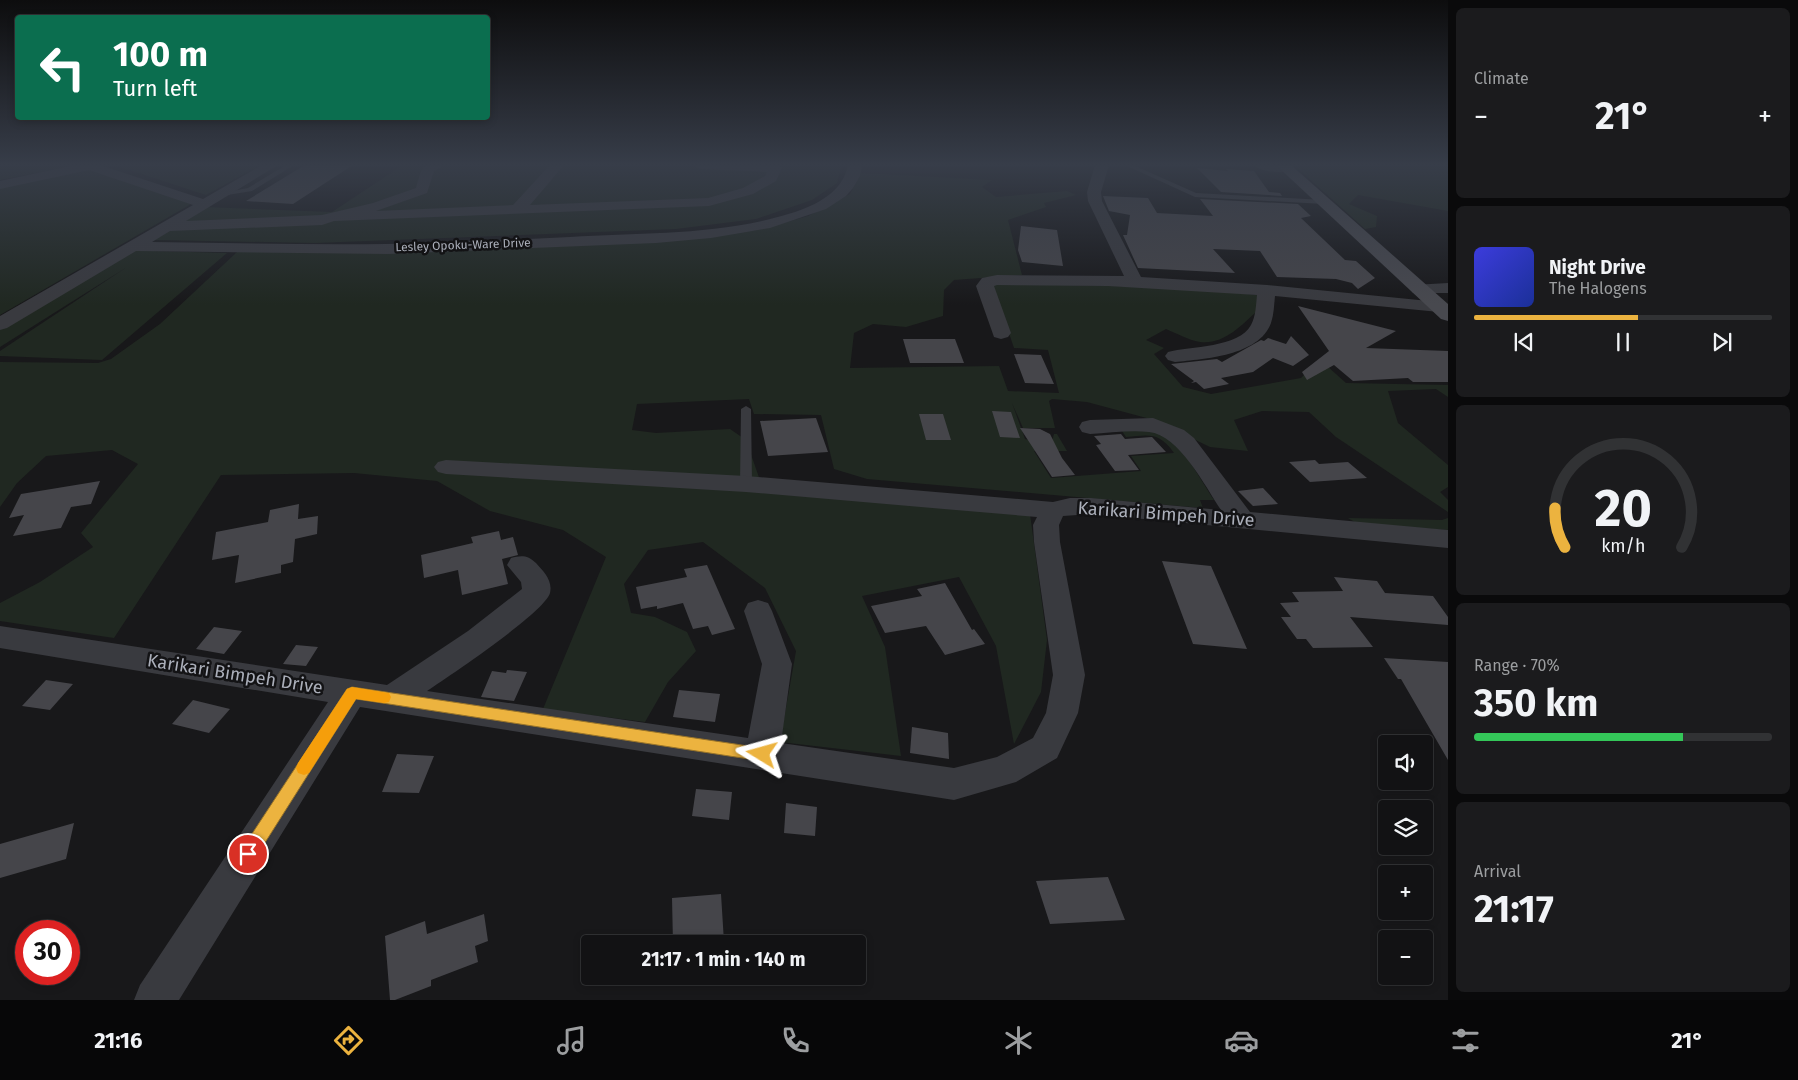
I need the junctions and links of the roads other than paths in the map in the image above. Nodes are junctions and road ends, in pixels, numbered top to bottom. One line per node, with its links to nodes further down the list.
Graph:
1 (191, 212): 8 (street)
2 (355, 212): 7 (street)
3 (457, 212): 7 (street)
4 (809, 212): 9 (street, Lesley Opoku-Ware Drive)
5 (1100, 212): 10 (street)
6 (1335, 212): 12 (street)
7 (334, 217): 8 (street)
8 (167, 226): 9 (street)
9 (133, 246): 15 (street)
10 (1136, 283): 13 (street); 16 (street)
11 (1448, 288): 12 (street)
12 (1419, 289): 14 (street)
13 (1268, 290): 14 (street); 17 (street)
14 (1444, 311)
15 (0, 324)
16 (1001, 333)
17 (1175, 356)
18 (746, 409): 21 (lane)
19 (1090, 427): 23 (street)
20 (446, 467): 21 (street)
21 (746, 484): 22 (street)
22 (1053, 510): 23 (street, Karikari Bimpeh Drive); 30 (street, Karikari Bimpeh Drive)
23 (1242, 520): 24 (street, Karikari Bimpeh Drive)
24 (1448, 539)
25 (521, 565): 29 (street)
26 (758, 611): 30 (street)
27 (0, 637): 28 (street, Karikari Bimpeh Drive)
28 (352, 693): 29 (street, Karikari Bimpeh Drive); 31 (street)
29 (391, 698): 30 (street, Karikari Bimpeh Drive)
30 (762, 754)
31 (155, 1000)

